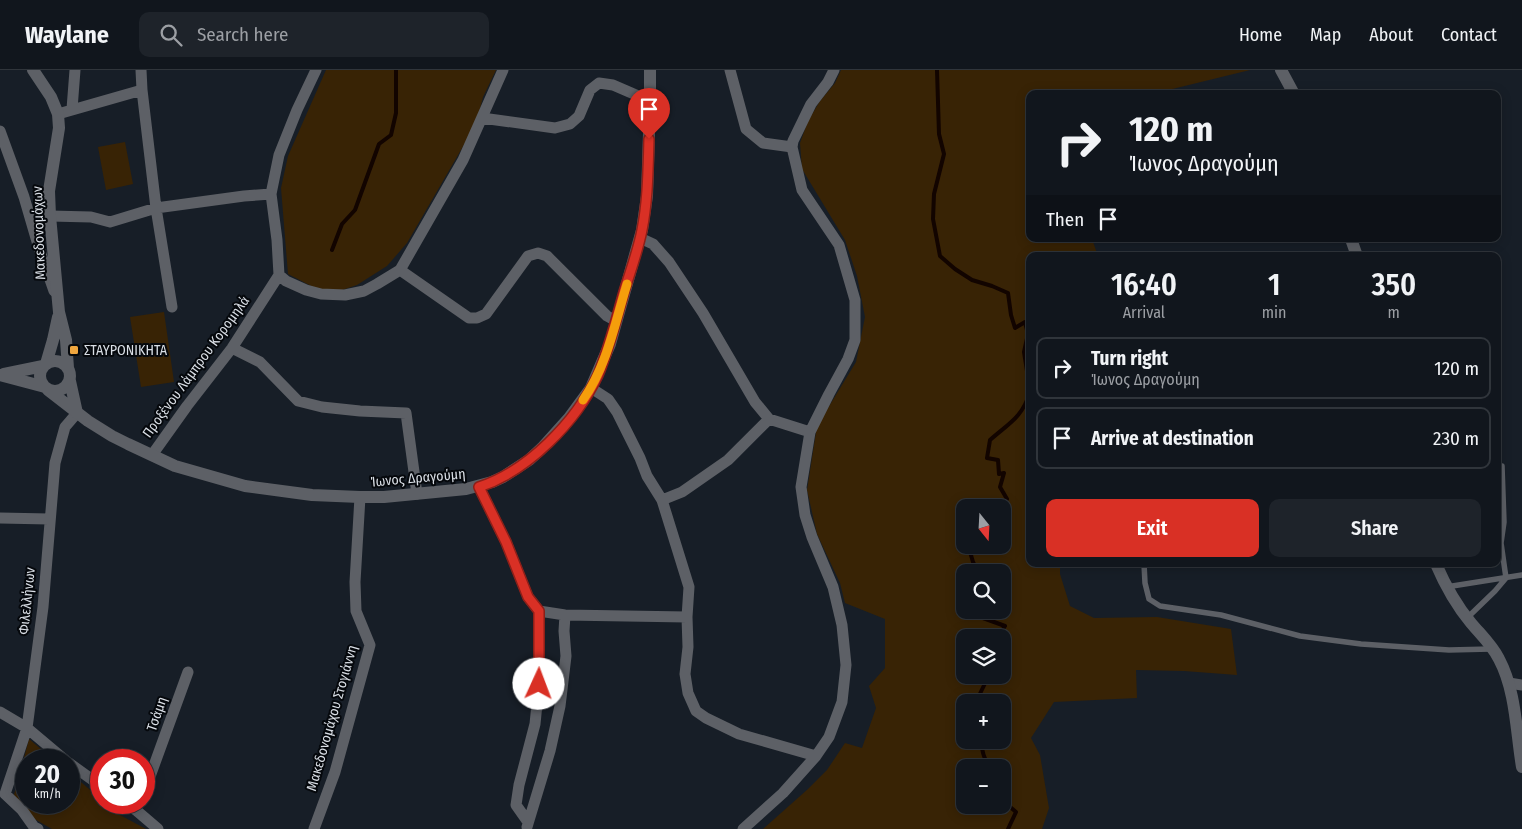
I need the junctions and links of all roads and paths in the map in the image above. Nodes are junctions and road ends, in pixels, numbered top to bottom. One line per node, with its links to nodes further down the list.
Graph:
1 (33, 70): 14 (street, Μακεδονομάχων)
2 (74, 70): 13 (street)
3 (141, 70): 10 (street)
4 (316, 70): 18 (street)
5 (503, 70): 15 (street)
6 (650, 70): 12 (street, Ίωνος Δραγούμη)
7 (730, 70): 17 (street)
8 (834, 70): 17 (street)
9 (1281, 70): 11 (street)
10 (142, 90): 13 (street); 19 (street)
11 (1292, 90)
12 (650, 101): 15 (street); 21 (street, Ίωνος Δραγούμη)
13 (72, 109): 14 (street)
14 (58, 114): 20 (street, Μακεδονομάχων)
15 (482, 118): 22 (street)
16 (0, 131): 24 (street)
17 (792, 147): 36 (street)
18 (271, 194): 19 (street); 23 (street)
19 (156, 208): 20 (street); 25 (street)
20 (50, 216): 24 (street, Μακεδονομάχων)
21 (640, 238): 27 (street, Ίωνος Δραγούμη); 35 (street)
22 (400, 270): 23 (street); 27 (street)
23 (279, 275): 28 (street, Προξένου Λάμπρου Κορομηλά)
24 (57, 297): 26 (street, Μακεδονομάχων)
25 (172, 307)
26 (59, 312): 29 (street, Μακεδονομάχων); 30 (street, Μακεδονομάχων)
27 (616, 321): 33 (street, Ίωνος Δραγούμη)
28 (232, 348): 37 (street, Προξένου Λάμπρου Κορομηλά); 40 (street)
29 (44, 365): 30 (street); 31 (street); 32 (street)
30 (69, 374): 32 (street); 34 (street)
31 (0, 375): 32 (street)
32 (46, 388): 34 (street, Ίωνος Δραγούμη)
33 (591, 388): 39 (street, Ίωνος Δραγούμη); 42 (street)
34 (77, 414): 37 (street, Ίωνος Δραγούμη); 44 (street, Φιλελλήνων)
35 (769, 419): 36 (street); 42 (street)
36 (810, 432): 60 (street)
37 (152, 455): 41 (street, Ίωνος Δραγούμη)
38 (1502, 466): 48 (lane)
39 (479, 487): 40 (street, Ίωνος Δραγούμη); 50 (street)
40 (417, 494): 41 (street, Ίωνος Δραγούμη)
41 (360, 497): 67 (street, Μακεδονομάχου Στογιάννη)
42 (662, 500): 52 (street)
43 (0, 518): 44 (street)
44 (49, 519): 58 (street, Φιλελλήνων)
45 (1144, 567): 54 (lane)
46 (1437, 567): 49 (street)
47 (1522, 575): 48 (lane)
48 (1506, 578): 49 (lane); 53 (lane)
49 (1446, 587): 53 (street)
50 (539, 611): 51 (street); 64 (street)
51 (565, 615): 52 (street); 64 (street)
52 (688, 617): 60 (street)
53 (1467, 618): 54 (street)
54 (1494, 648): 56 (street)
55 (188, 672): 61 (street, Τσάμη)
56 (1516, 684): 62 (street)
57 (0, 712): 58 (street)
58 (27, 728): 59 (street); 65 (street, Φιλελλήνων)
59 (52, 749)
60 (816, 756): 68 (street)
61 (155, 763)
62 (1522, 767)
63 (144, 814): 66 (street)
64 (527, 826)
65 (35, 828)
66 (158, 829)
67 (314, 829)
68 (743, 829)

